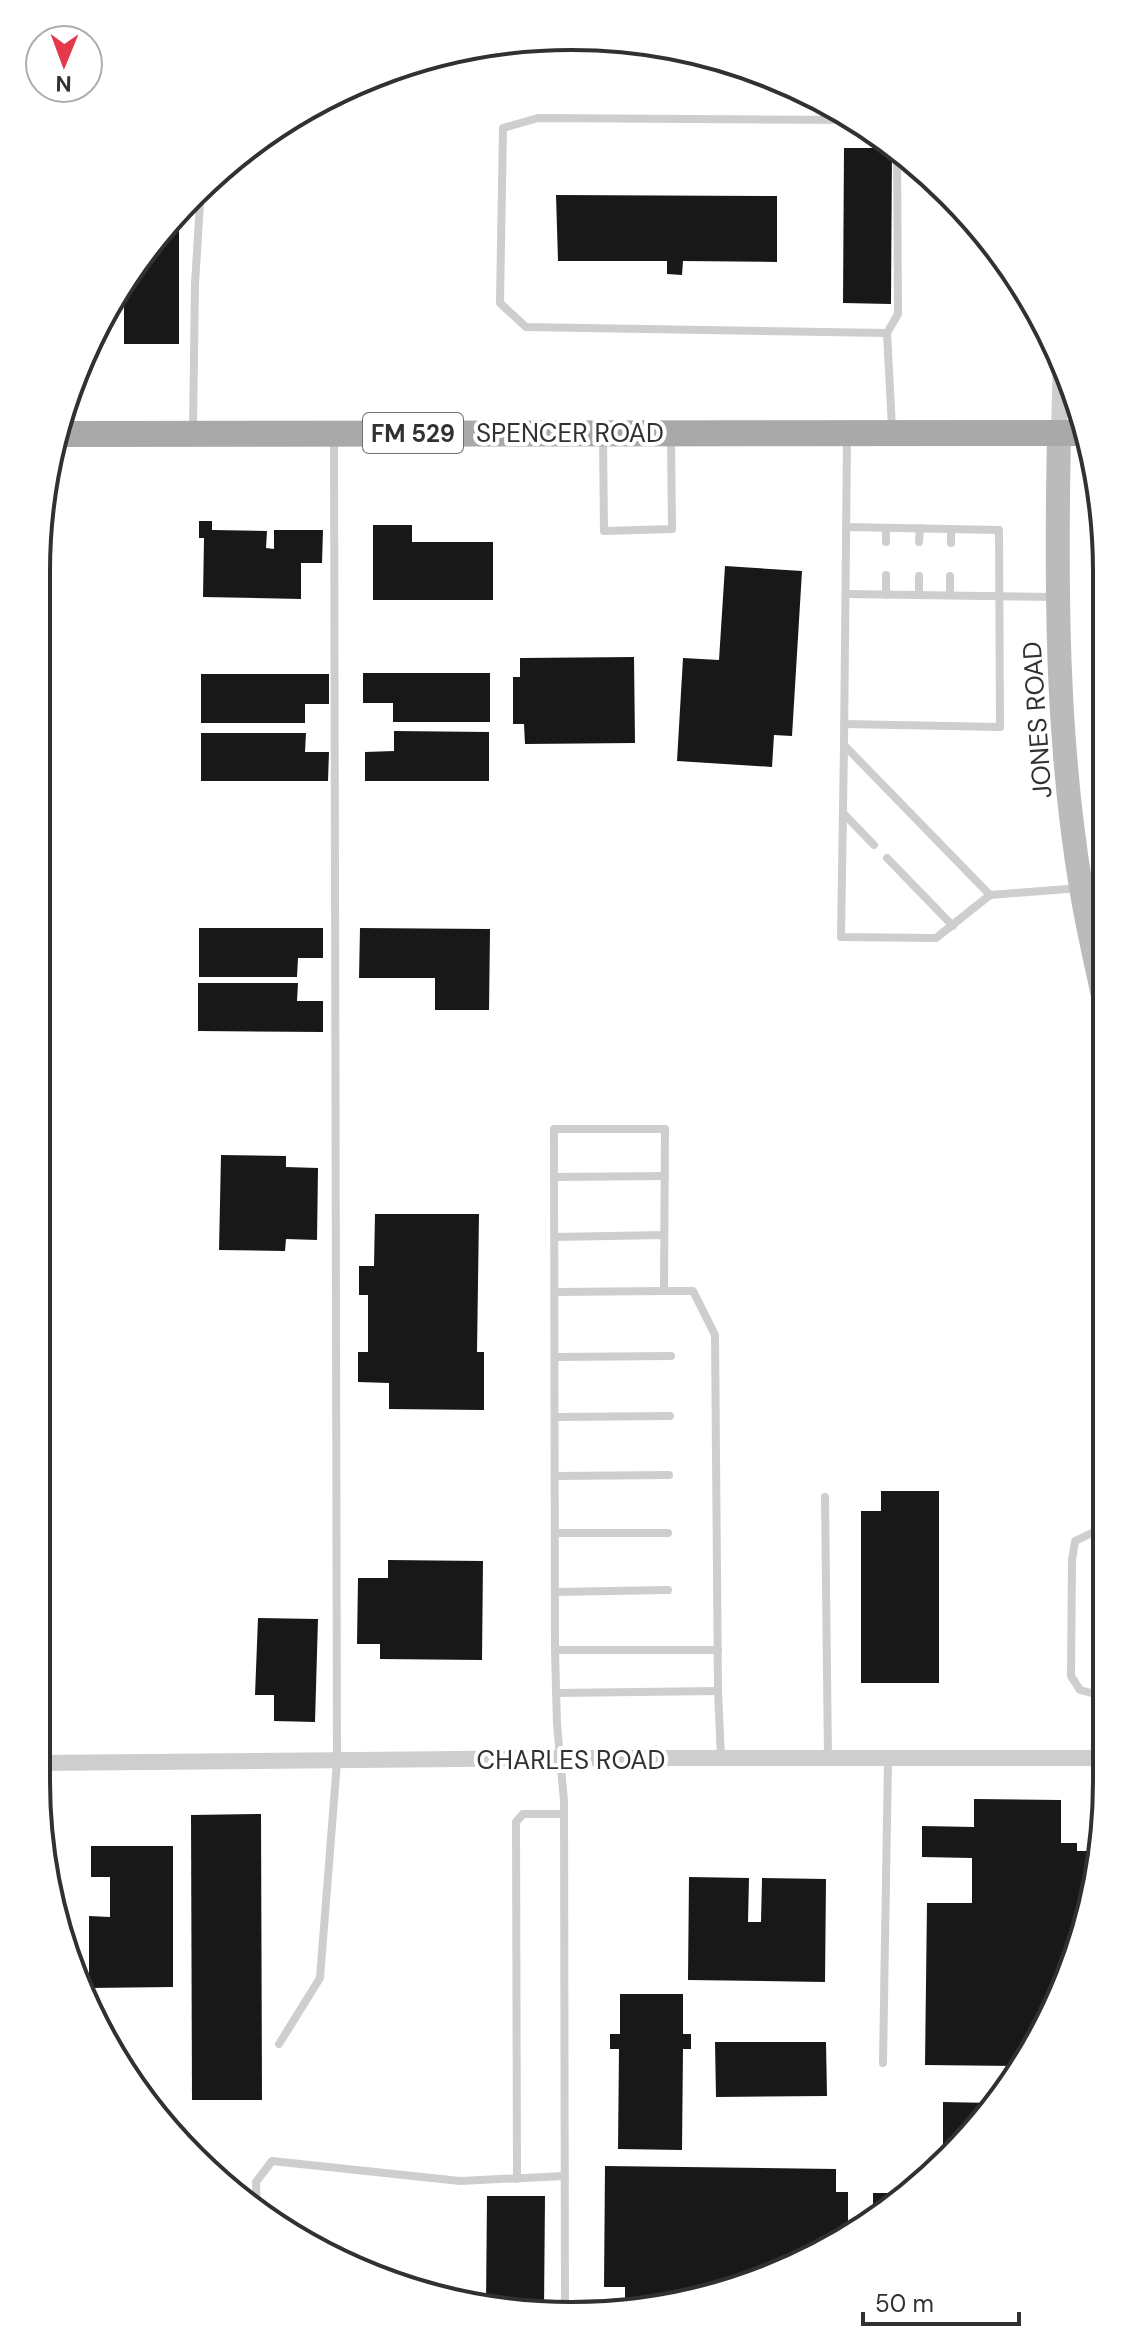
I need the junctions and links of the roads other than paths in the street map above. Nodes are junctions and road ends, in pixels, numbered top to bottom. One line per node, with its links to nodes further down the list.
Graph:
1 (832, 120): 4 (lane)
2 (897, 165): 4 (lane)
3 (200, 206): 11 (lane)
4 (887, 333): 10 (lane)
5 (70, 429): 11 (main road, SPENCER ROAD / FM 529)
6 (1072, 432): 10 (main road, SPENCER ROAD / FM 529); 28 (main road, JONES ROAD)
7 (603, 433): 8 (main road, SPENCER ROAD / FM 529); 8 (lane); 12 (main road, SPENCER ROAD / FM 529)
8 (671, 433): 9 (main road, SPENCER ROAD / FM 529)
9 (847, 433): 10 (main road, SPENCER ROAD / FM 529); 13 (lane)
10 (892, 433)
11 (193, 434): 12 (main road, SPENCER ROAD / FM 529)
12 (333, 434): 65 (lane)
13 (847, 527): 14 (lane); 23 (lane)
14 (886, 528): 15 (lane); 17 (lane)
15 (920, 528): 16 (lane); 18 (lane)
16 (951, 529): 19 (lane); 27 (lane)
17 (886, 542)
18 (919, 542)
19 (951, 543)
20 (886, 575): 24 (lane)
21 (919, 576): 25 (lane)
22 (950, 576): 26 (lane)
23 (846, 594): 24 (lane); 29 (lane)
24 (886, 595): 25 (lane)
25 (919, 595): 26 (lane)
26 (950, 595): 27 (lane)
27 (999, 596): 28 (lane); 29 (lane)
28 (1058, 597): 34 (main road, JONES ROAD)
29 (844, 724): 30 (lane)
30 (844, 745): 31 (lane); 35 (lane)
31 (844, 814): 32 (lane); 36 (lane)
32 (874, 845)
33 (887, 858): 36 (lane)
34 (1092, 886): 35 (lane)
35 (990, 895): 36 (lane)
36 (953, 926)
37 (665, 1176): 38 (lane); 38 (lane); 39 (lane)
38 (554, 1177): 40 (lane)
39 (664, 1235): 40 (lane); 41 (lane)
40 (555, 1237): 42 (lane)
41 (664, 1291): 42 (lane); 56 (lane)
42 (556, 1292): 44 (lane)
43 (671, 1356): 44 (lane)
44 (556, 1357): 46 (lane)
45 (670, 1416): 46 (lane)
46 (556, 1417): 48 (lane)
47 (669, 1475): 48 (lane)
48 (556, 1476): 51 (lane)
49 (825, 1497): 62 (lane)
50 (1093, 1532): 59 (lane)
51 (555, 1533): 52 (lane); 54 (lane)
52 (668, 1533)
53 (668, 1590): 54 (lane)
54 (555, 1592): 55 (lane)
55 (555, 1650): 56 (lane); 58 (lane)
56 (718, 1650): 57 (lane)
57 (718, 1691): 58 (lane); 64 (lane)
58 (556, 1693): 60 (lane)
59 (1093, 1693)
60 (559, 1758): 64 (street, CHARLES ROAD); 65 (street, CHARLES ROAD); 67 (lane)
61 (1093, 1758): 63 (street, CHARLES ROAD)
62 (828, 1759): 63 (street, CHARLES ROAD); 64 (street, CHARLES ROAD)
63 (888, 1759): 69 (lane)
64 (721, 1760)
65 (337, 1762): 66 (street, CHARLES ROAD); 68 (lane)
66 (50, 1763)
67 (564, 1814): 70 (lane); 71 (lane)
68 (279, 2044)
69 (883, 2063)
70 (565, 2176): 71 (lane); 73 (lane)
71 (517, 2179): 72 (lane)
72 (256, 2196)
73 (565, 2302)

